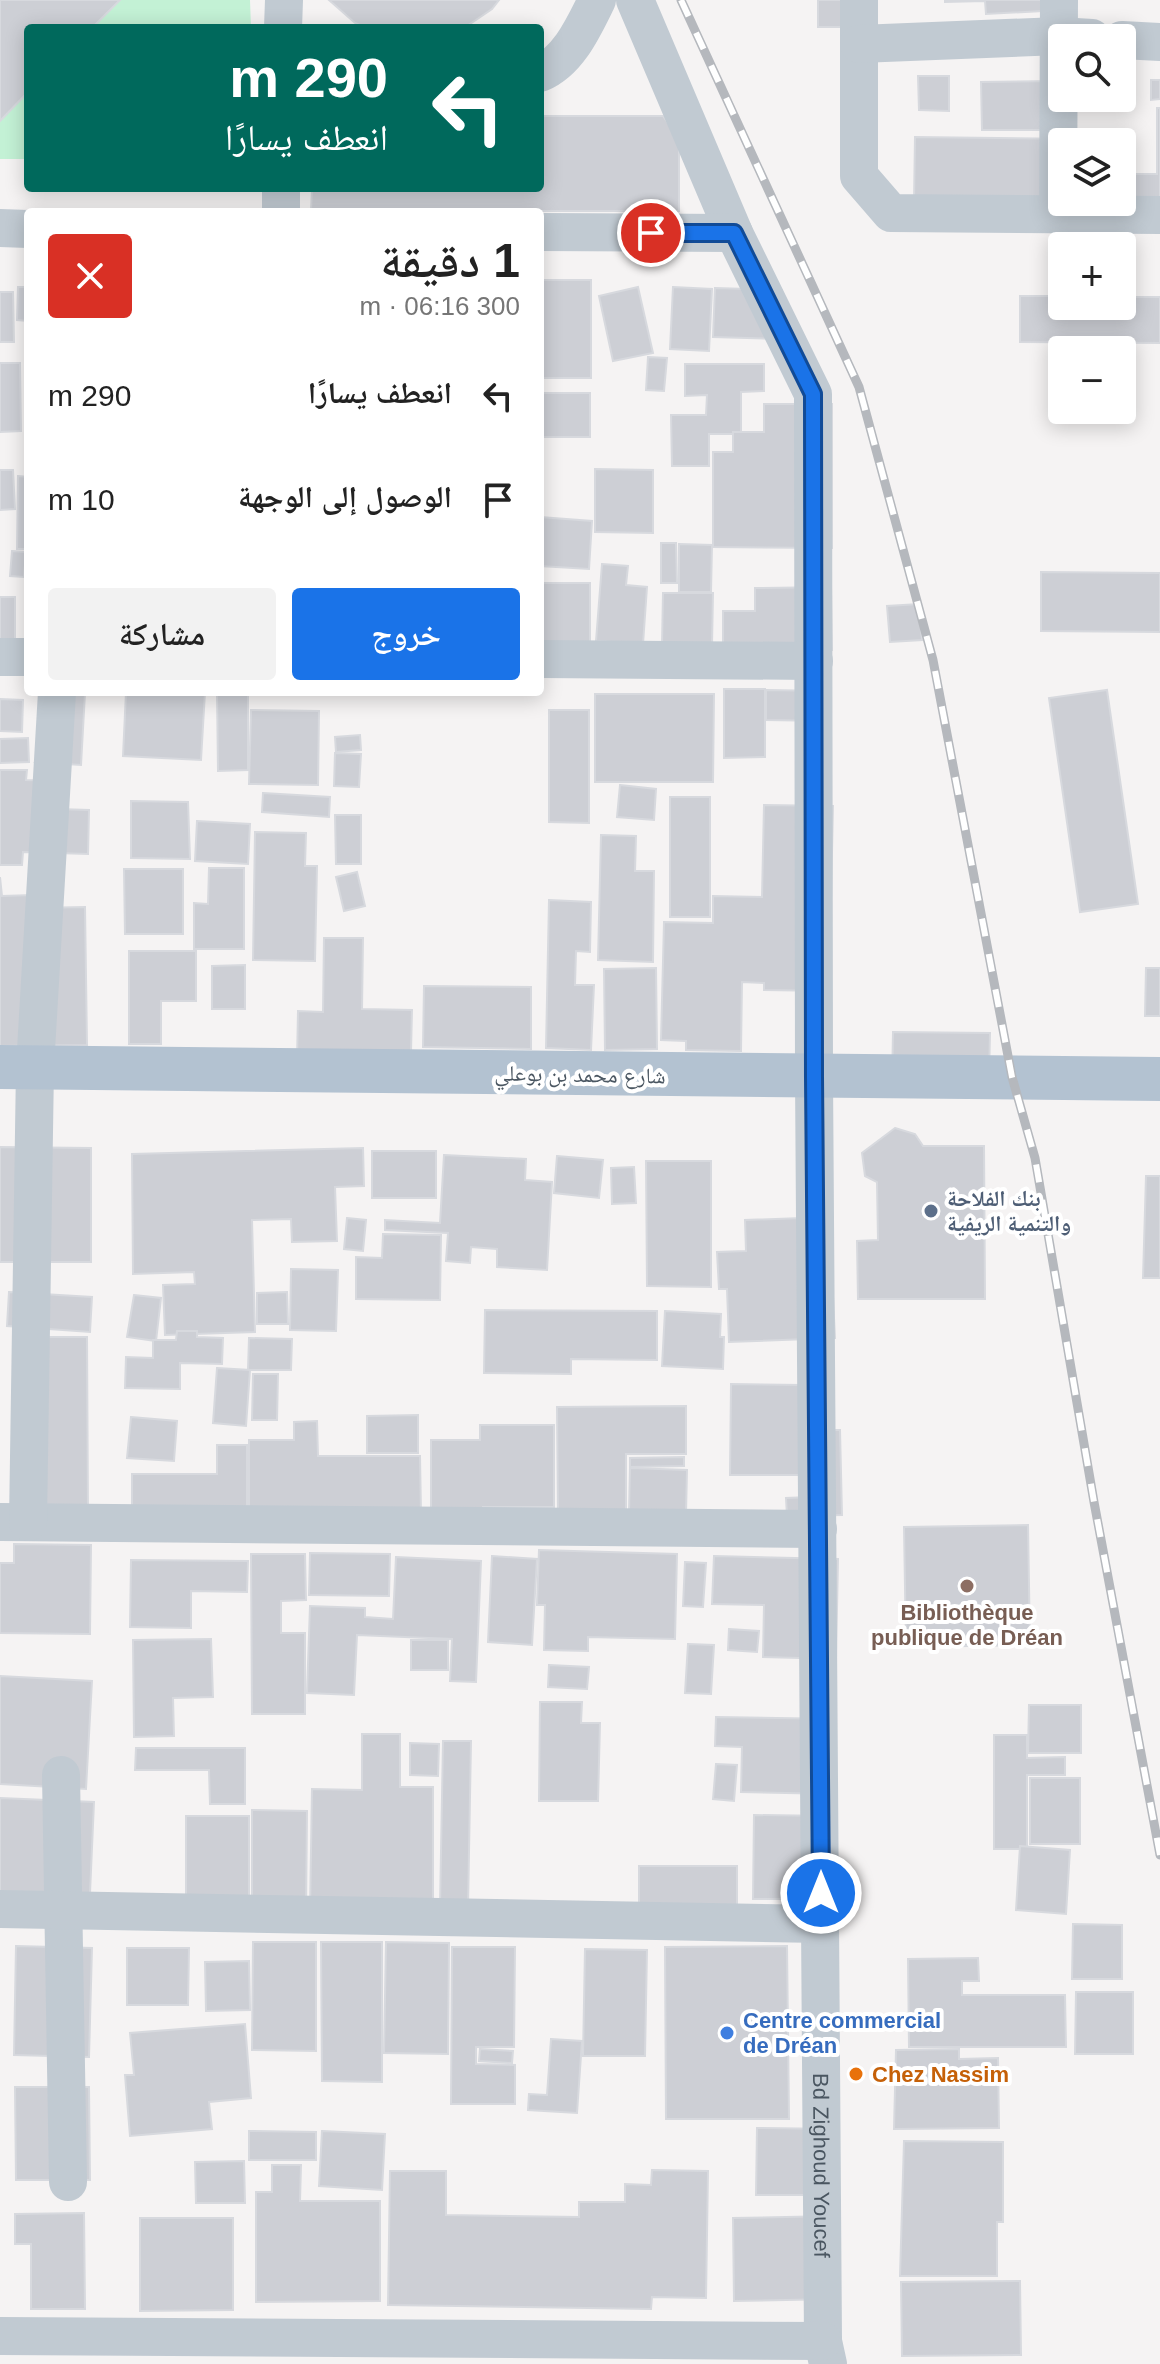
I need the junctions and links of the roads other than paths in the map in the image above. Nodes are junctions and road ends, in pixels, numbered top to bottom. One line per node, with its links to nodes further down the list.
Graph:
1 (284, 0): 5 (street)
2 (597, 0): 10 (street)
3 (635, 0): 17 (street, Bd Zighoud Youcef)
4 (859, 0): 9 (street)
5 (283, 24)
6 (1048, 27): 9 (street)
7 (1136, 41): 8 (street)
8 (1160, 42)
9 (859, 44): 11 (street)
10 (544, 71)
11 (1048, 215)
12 (1136, 215): 13 (street)
13 (1160, 215)
14 (0, 228): 15 (street)
15 (24, 229)
16 (544, 232): 17 (street)
17 (734, 233): 21 (street, Bd Zighoud Youcef)
18 (0, 657): 19 (street)
19 (24, 657)
20 (544, 659): 21 (street)
21 (814, 661): 24 (street, Bd Zighoud Youcef)
22 (57, 696): 23 (street)
23 (18, 1067): 24 (main road, شارع محمد بن بوعلي); 26 (street)
24 (814, 1077): 25 (main road, شارع محمد بن بوعلي); 27 (street, Bd Zighoud Youcef)
25 (1160, 1079)
26 (14, 1522): 27 (street)
27 (818, 1529): 31 (street, Bd Zighoud Youcef)
28 (61, 1775): 30 (street)
29 (0, 1909): 30 (street)
30 (64, 1909): 31 (street); 32 (street)
31 (821, 1924): 35 (street, Bd Zighoud Youcef)
32 (68, 2182)
33 (0, 2336): 34 (street)
34 (65, 2350): 35 (street)
35 (826, 2353)

